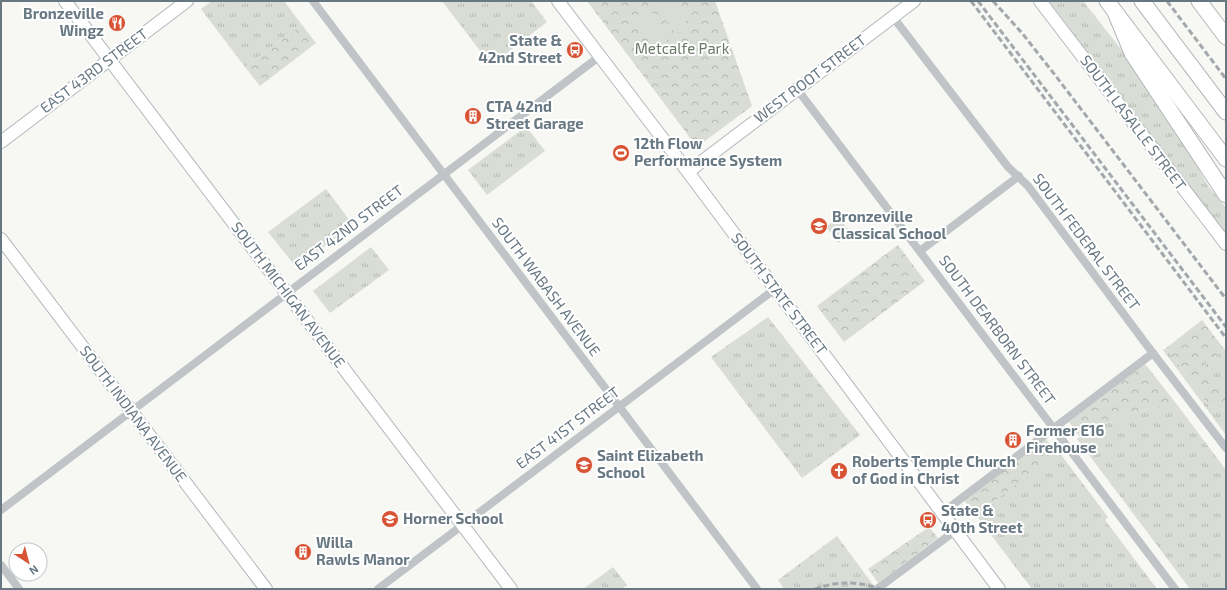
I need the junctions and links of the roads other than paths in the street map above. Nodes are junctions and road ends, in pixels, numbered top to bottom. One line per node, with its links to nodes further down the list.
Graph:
1 (65, 1): 13 (street, SOUTH MICHIGAN AVENUE)
2 (187, 1): 13 (street, EAST 43RD STREET)
3 (313, 1): 19 (street, SOUTH WABASH AVENUE)
4 (558, 1): 12 (street, SOUTH STATE STREET)
5 (914, 1): 10 (street, WEST ROOT STREET)
6 (1040, 1): 23 (street, SOUTH LASALLE STREET)
7 (1142, 1): 15 (highway)
8 (1199, 1): 11 (highway)
9 (1111, 6): 17 (highway); 21 (highway)
10 (894, 16): 14 (street, WEST ROOT STREET); 20 (street, SOUTH FEDERAL STREET)
11 (1226, 37)
12 (600, 56): 18 (street, SOUTH STATE STREET); 19 (street, EAST 42ND STREET)
13 (109, 60): 16 (street, EAST 43RD STREET); 26 (street, SOUTH MICHIGAN AVENUE)
14 (797, 89): 18 (street, WEST ROOT STREET); 24 (street, SOUTH DEARBORN STREET)
15 (1226, 112)
16 (1, 142)
17 (1226, 159)
18 (688, 172): 25 (street, SOUTH STATE STREET)
19 (444, 174): 26 (street, EAST 42ND STREET); 28 (street, SOUTH WABASH AVENUE)
20 (1019, 176): 24 (street); 27 (street, SOUTH FEDERAL STREET)
21 (1226, 195)
22 (1, 239): 29 (street, SOUTH INDIANA AVENUE)
23 (1226, 244)
24 (920, 251): 30 (street, SOUTH DEARBORN STREET)
25 (775, 289): 28 (street, EAST 41ST STREET); 33 (street, SOUTH STATE STREET)
26 (287, 293): 29 (street, EAST 42ND STREET); 34 (street, SOUTH MICHIGAN AVENUE)
27 (1153, 352): 30 (street); 31 (street, SOUTH FEDERAL STREET)
28 (619, 407): 34 (street, EAST 41ST STREET); 41 (street, SOUTH WABASH AVENUE)
29 (131, 411): 32 (street, EAST 42ND STREET); 38 (street, SOUTH INDIANA AVENUE)
30 (1053, 428): 33 (street); 44 (street, SOUTH DEARBORN STREET)
31 (1226, 448)
32 (1, 510)
33 (942, 513): 35 (street, SOUTH STATE STREET)
34 (463, 524): 39 (street, EAST 41ST STREET); 40 (street, SOUTH MICHIGAN AVENUE)
35 (955, 531): 42 (street); 43 (street, SOUTH STATE STREET)
36 (1, 565): 37 (street)
37 (19, 589)
38 (266, 589)
39 (378, 589)
40 (512, 589)
41 (757, 589)
42 (877, 589)
43 (999, 589)
44 (1175, 589)

